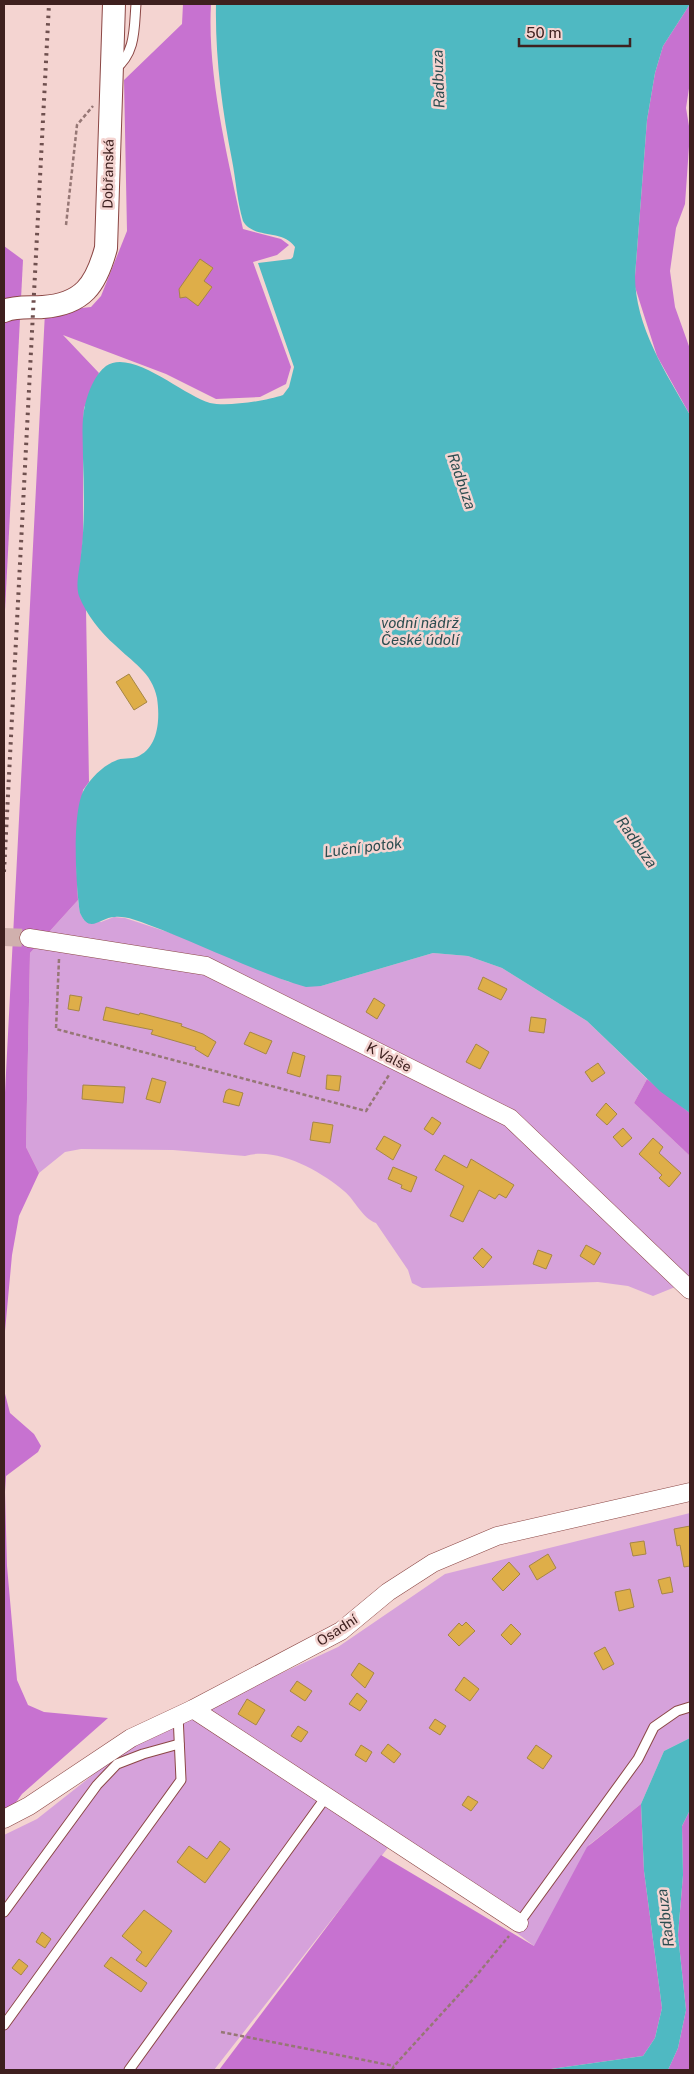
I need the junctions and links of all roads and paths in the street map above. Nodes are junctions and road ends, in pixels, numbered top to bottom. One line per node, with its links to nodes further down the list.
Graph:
1 (114, 4): 3 (street, Dobřanská)
2 (136, 4): 3 (lane)
3 (110, 83): 4 (path); 5 (street, Dobřanská)
4 (66, 225)
5 (24, 308)
6 (29, 938): 7 (street, K Valše)
7 (60, 943): 8 (street, K Valše); 8 (path)
8 (397, 1062): 9 (street, K Valše)
9 (690, 1290)
10 (690, 1492): 12 (street, Osadní)
11 (690, 1707): 17 (lane)
12 (185, 1712): 13 (lane); 14 (street); 15 (street, Osadní)
13 (179, 1744): 16 (lane); 18 (lane)
14 (326, 1796): 17 (street); 21 (lane)
15 (4, 1819)
16 (4, 1912)
17 (519, 1923): 20 (path)
18 (4, 2025)
19 (221, 2032): 20 (path)
20 (394, 2066): 22 (path)
21 (129, 2070)
22 (391, 2070)

